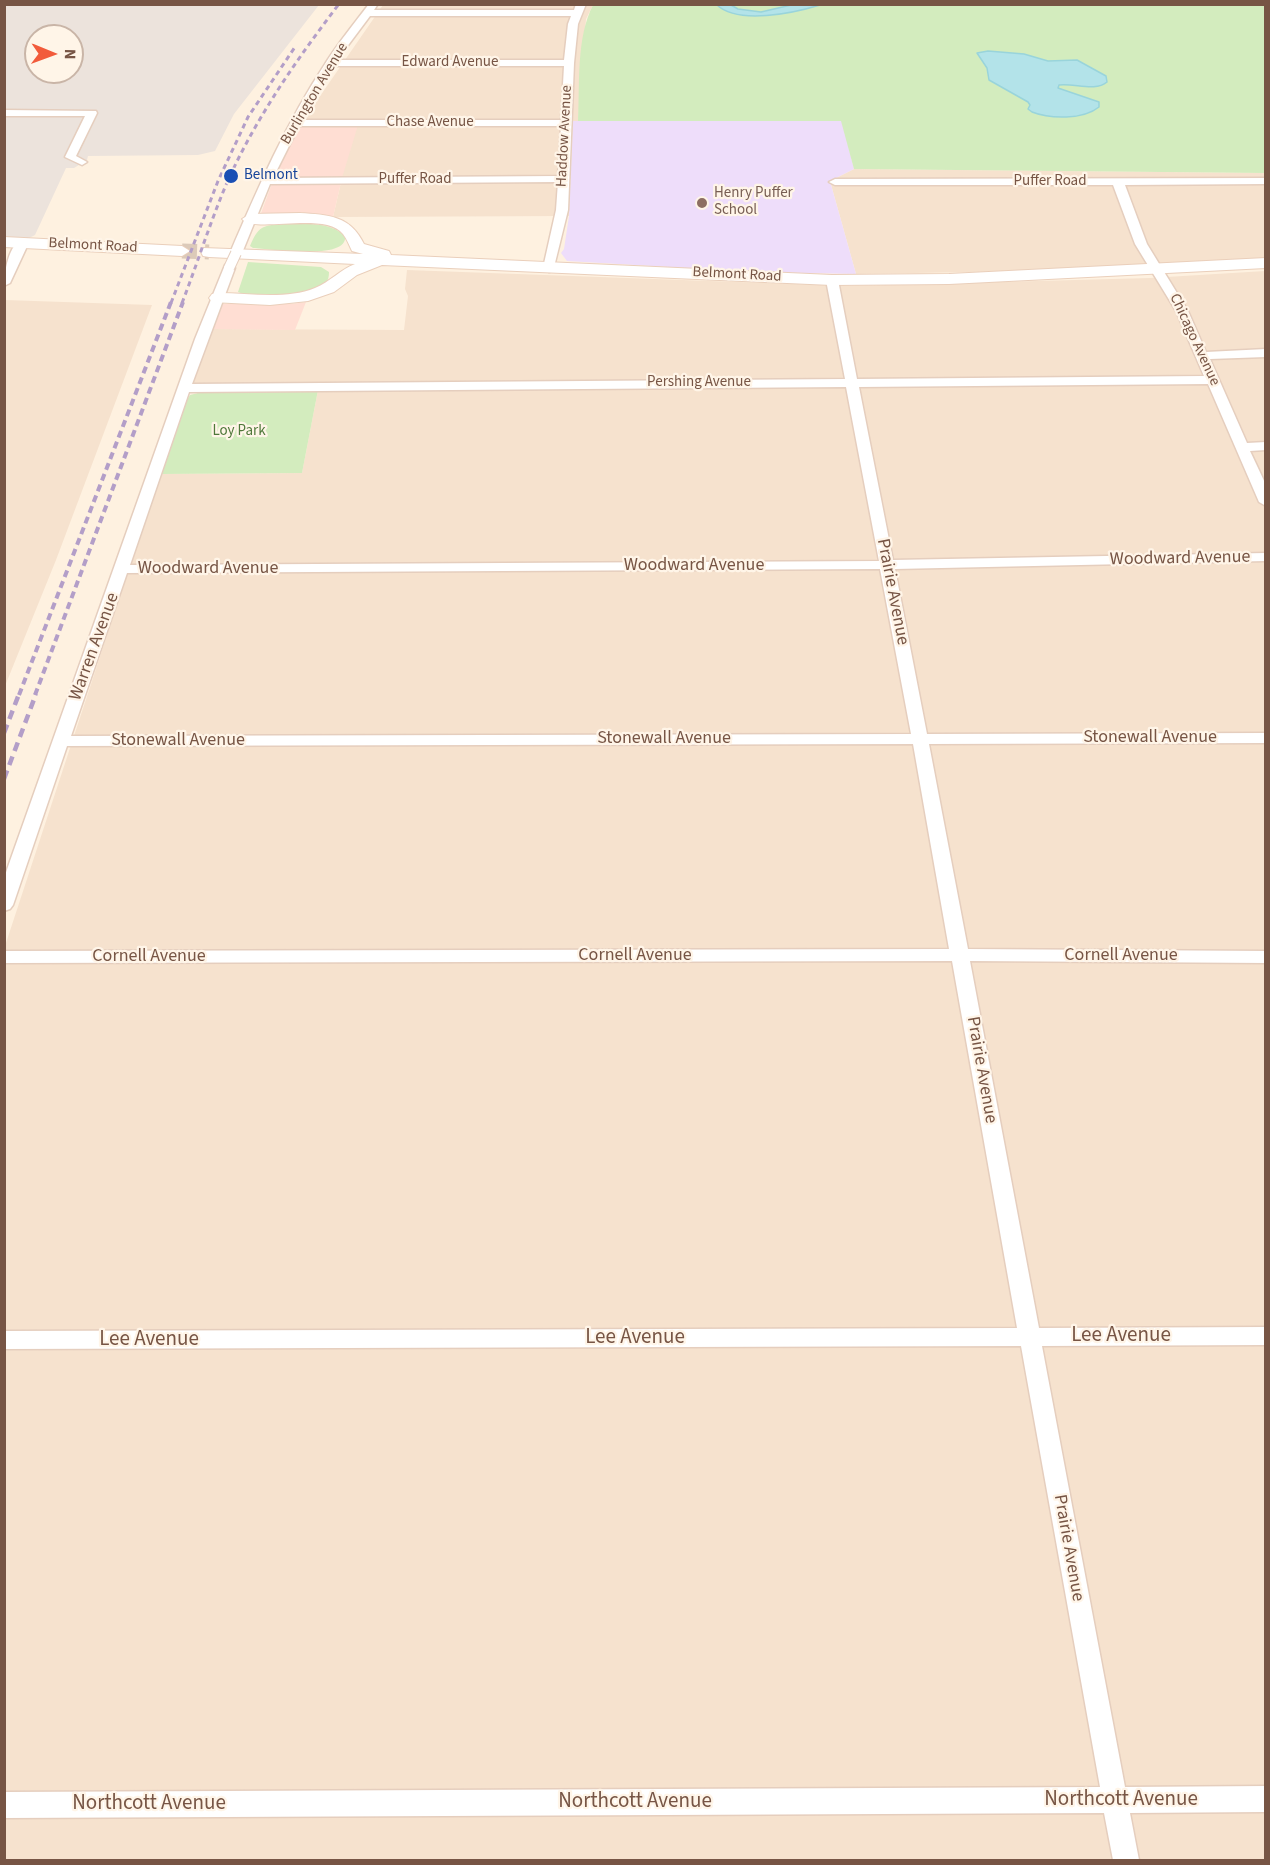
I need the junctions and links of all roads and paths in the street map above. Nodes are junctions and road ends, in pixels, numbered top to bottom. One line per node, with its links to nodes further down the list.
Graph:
1 (371, 9): 2 (street); 3 (street, Burlington Avenue)
2 (579, 9): 4 (street, Haddow Avenue)
3 (330, 63): 4 (street, Edward Avenue); 6 (street, Burlington Avenue)
4 (569, 63): 7 (street, Haddow Avenue)
5 (4, 113): 8 (street)
6 (295, 123): 7 (street, Chase Avenue); 10 (street, Burlington Avenue)
7 (565, 123): 9 (street, Haddow Avenue)
8 (82, 162)
9 (564, 179): 10 (street, Puffer Road); 24 (street, Haddow Avenue)
10 (266, 181): 14 (street, Burlington Avenue)
11 (1266, 181): 13 (street, Puffer Road)
12 (835, 182): 13 (street, Puffer Road)
13 (1118, 182): 25 (street, Chicago Avenue)
14 (250, 219): 15 (main road); 18 (street, Burlington Avenue)
15 (352, 236): 21 (main road); 22 (main road)
16 (4, 242): 17 (main road, Belmont Road)
17 (23, 242): 19 (main road, Belmont Road); 27 (street)
18 (238, 248): 29 (street, Warren Avenue, bridge)
19 (182, 251)
20 (209, 252): 21 (main road, Belmont Road)
21 (303, 257): 22 (main road, Belmont Road); 28 (main road)
22 (405, 261): 24 (main road, Belmont Road); 28 (main road)
23 (1266, 263): 25 (main road, Belmont Road)
24 (549, 268): 26 (main road, Belmont Road)
25 (1158, 270): 26 (main road, Belmont Road); 31 (street, Chicago Avenue)
26 (832, 280): 33 (street, Prairie Avenue)
27 (4, 283)
28 (335, 283): 29 (main road)
29 (218, 298): 34 (street, Warren Avenue)
30 (1266, 353): 31 (street)
31 (1202, 356): 32 (street, Chicago Avenue)
32 (1213, 380): 33 (street, Pershing Avenue); 36 (street, Chicago Avenue)
33 (851, 382): 34 (street, Pershing Avenue); 39 (street, Prairie Avenue)
34 (186, 388): 40 (street, Warren Avenue)
35 (1266, 446): 36 (street)
36 (1241, 447): 37 (street, Chicago Avenue)
37 (1266, 502)
38 (1266, 557): 39 (street, Woodward Avenue)
39 (887, 565): 40 (street, Woodward Avenue); 42 (street, Prairie Avenue)
40 (123, 569): 43 (street, Warren Avenue)
41 (1266, 738): 42 (street, Stonewall Avenue)
42 (920, 739): 43 (street, Stonewall Avenue); 45 (street, Prairie Avenue)
43 (62, 741): 44 (street, Warren Avenue)
44 (4, 905)
45 (960, 955): 46 (street, Cornell Avenue); 47 (street, Cornell Avenue); 49 (street, Prairie Avenue)
46 (4, 957)
47 (1266, 957)
48 (1266, 1335): 49 (street, Lee Avenue)
49 (1030, 1336): 50 (street, Lee Avenue); 52 (street, Prairie Avenue)
50 (4, 1340)
51 (1266, 1799): 52 (street, Northcott Avenue)
52 (1115, 1800): 53 (street, Northcott Avenue); 54 (street, Prairie Avenue)
53 (4, 1805)
54 (1126, 1860)

